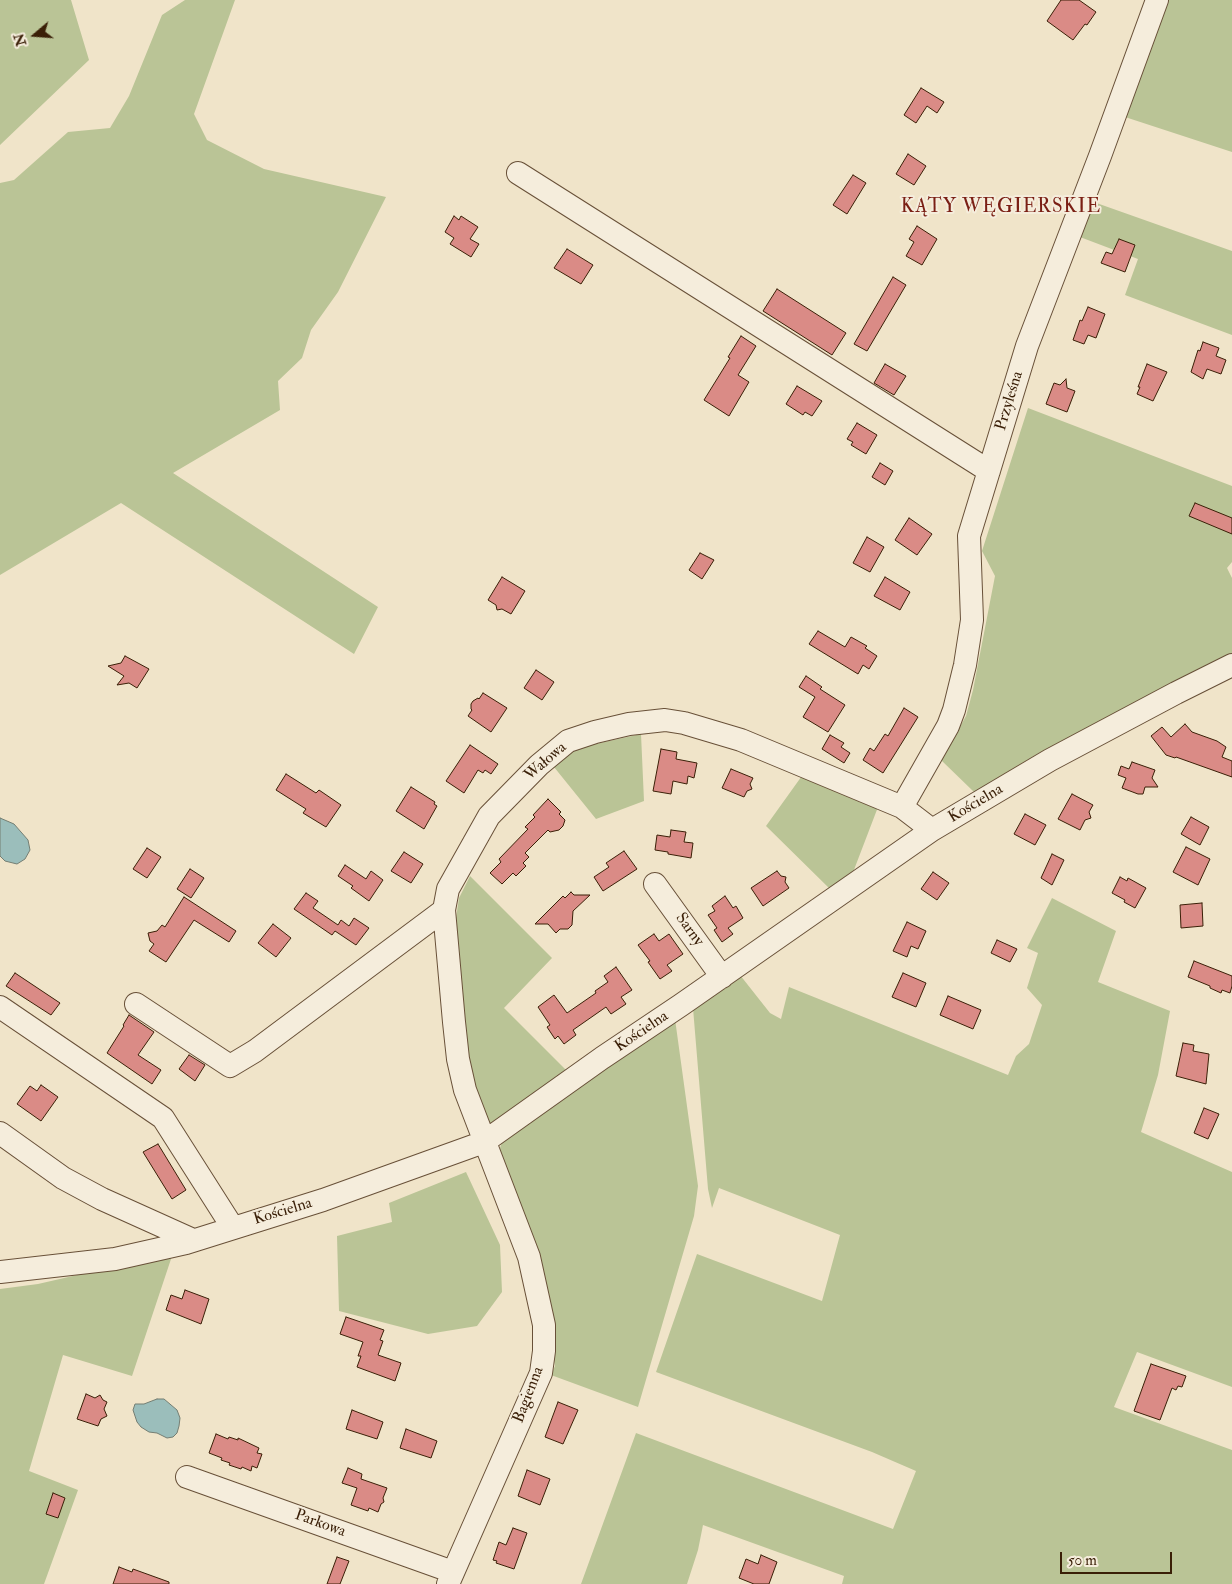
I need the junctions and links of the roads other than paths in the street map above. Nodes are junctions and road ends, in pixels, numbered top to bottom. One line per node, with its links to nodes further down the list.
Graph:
1 (1157, 0): 3 (street, Przyleśna)
2 (518, 173): 3 (street)
3 (989, 471): 5 (street, Przyleśna)
4 (1232, 665): 6 (street, Kościelna)
5 (902, 807): 6 (street, Wałowa); 8 (street, Wałowa)
6 (932, 830): 9 (street, Kościelna)
7 (655, 884): 9 (street, Sarny)
8 (444, 910): 10 (street); 13 (street, Wałowa)
9 (722, 977): 13 (street, Kościelna)
10 (136, 1004)
11 (0, 1007): 14 (street)
12 (0, 1133): 15 (street)
13 (484, 1142): 14 (street, Kościelna); 18 (street, Bagienna)
14 (233, 1228): 15 (street, Kościelna)
15 (193, 1240): 16 (street, Kościelna)
16 (0, 1272)
17 (188, 1476): 18 (street, Parkowa)
18 (450, 1578)

